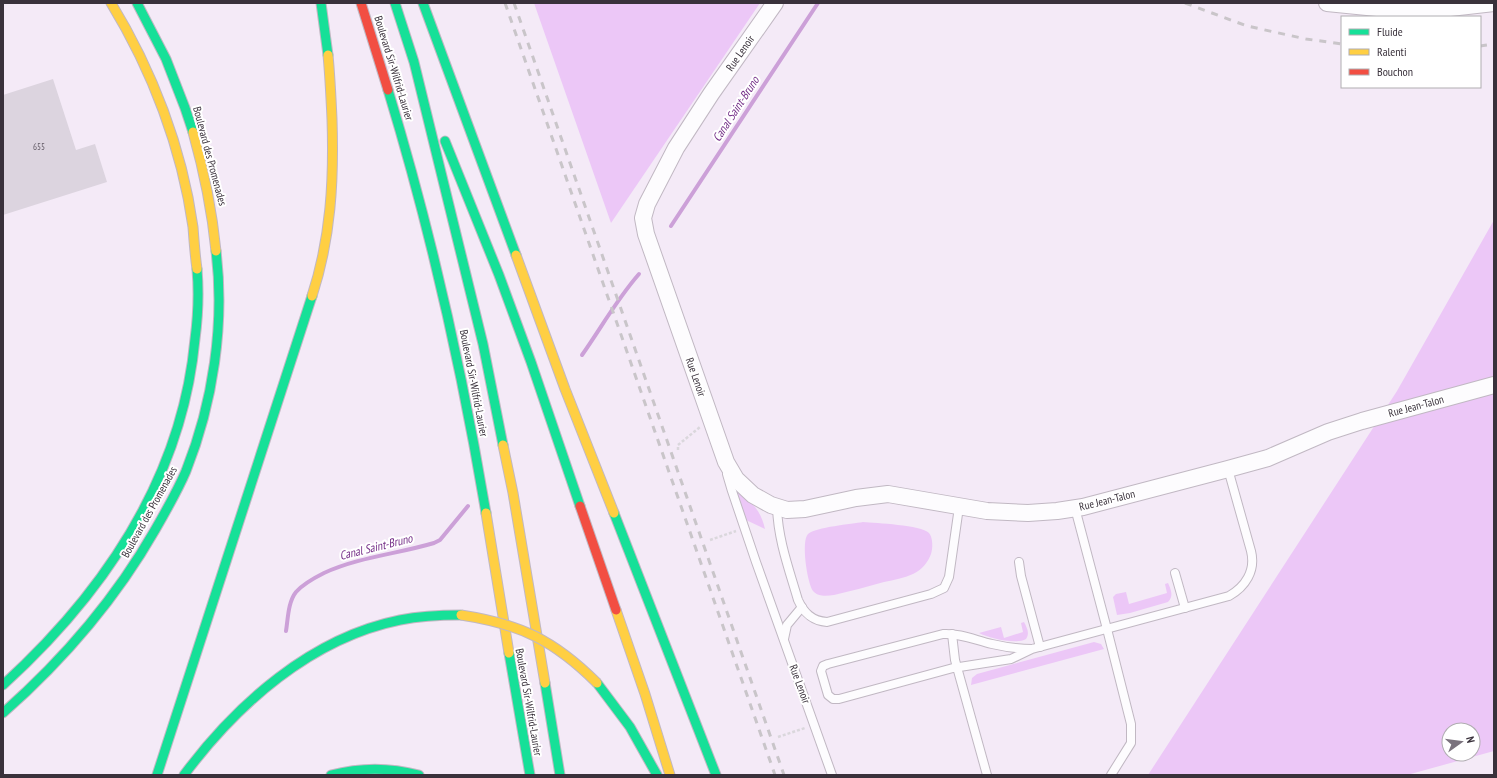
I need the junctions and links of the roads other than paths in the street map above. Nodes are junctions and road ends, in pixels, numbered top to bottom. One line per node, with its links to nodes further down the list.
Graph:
1 (111, 3): 29 (main road, Boulevard des Promenades)
2 (137, 3): 30 (main road, Boulevard des Promenades)
3 (321, 3): 31 (main road)
4 (361, 3): 35 (main road, Boulevard Sir-Wilfrid-Laurier)
5 (395, 3): 10 (main road, Boulevard Sir-Wilfrid-Laurier)
6 (423, 3): 39 (main road)
7 (775, 3): 14 (street, Rue Lenoir)
8 (1327, 3): 9 (street)
9 (1494, 3)
10 (414, 62): 11 (main road); 36 (main road, Boulevard Sir-Wilfrid-Laurier)
11 (437, 121)
12 (443, 136): 38 (main road)
13 (1494, 386): 15 (street, Rue Jean-Talon)
14 (726, 462): 16 (street, Rue Jean-Talon); 25 (lane, Rue Lenoir)
15 (1228, 469): 18 (street, Rue Jean-Talon); 22 (lane)
16 (777, 507): 17 (street, Rue Jean-Talon); 21 (lane)
17 (959, 507): 18 (street, Rue Jean-Talon); 21 (lane)
18 (1075, 508): 23 (lane)
19 (1019, 562): 26 (lane)
20 (1175, 573): 22 (lane)
21 (802, 607): 25 (lane)
22 (1185, 608): 23 (lane)
23 (1108, 629): 26 (lane); 42 (lane)
24 (952, 634): 27 (lane); 28 (lane); 28 (lane)
25 (784, 640): 40 (lane, Rue Lenoir)
26 (1040, 647): 27 (lane)
27 (1032, 649): 28 (lane)
28 (957, 667): 41 (lane)
29 (3, 685)
30 (3, 713)
31 (157, 775)
32 (184, 775): 37 (main road, bridge)
33 (331, 775): 34 (main road)
34 (419, 775)
35 (530, 775)
36 (560, 775)
37 (657, 775)
38 (670, 775)
39 (716, 775)
40 (832, 775)
41 (987, 775)
42 (1111, 775)

